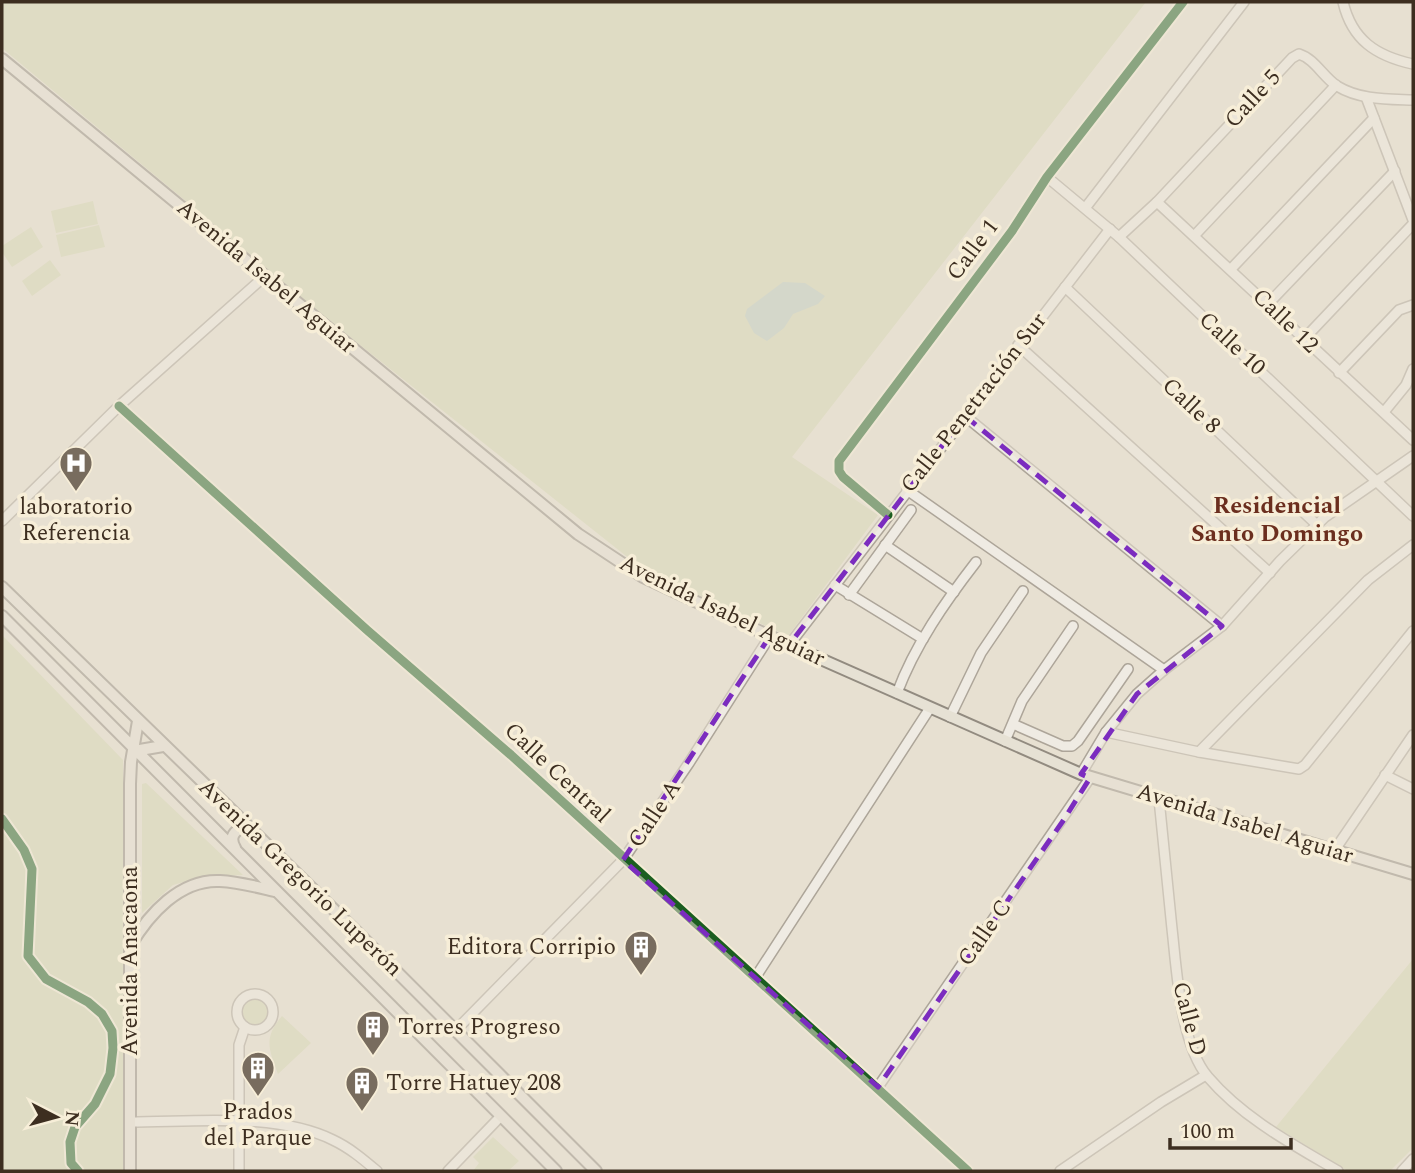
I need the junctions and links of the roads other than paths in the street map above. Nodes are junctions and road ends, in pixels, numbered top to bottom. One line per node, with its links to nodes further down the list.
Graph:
1 (1183, 2): 11 (street, Calle 1)
2 (1244, 2): 13 (street)
3 (1343, 2): 5 (street)
4 (2, 59): 19 (main road, Avenida Isabel Aguiar)
5 (1413, 64)
6 (1336, 85): 7 (street, Calle 5); 12 (street, Calle 5); 16 (street)
7 (1366, 97): 8 (street, Calle 5); 9 (street)
8 (1413, 100)
9 (1374, 118): 10 (street); 18 (street)
10 (1395, 171): 14 (street); 21 (street)
11 (1046, 177): 13 (street, Calle 10); 35 (street, Calle 1)
12 (1157, 202): 16 (street, Calle 12); 17 (street, Calle 5)
13 (1086, 207): 15 (street, Calle 10)
14 (1413, 222): 23 (street)
15 (1110, 229): 17 (street, Calle 10); 20 (street, Calle Penetración Sur)
16 (1194, 236): 18 (street, Calle 12)
17 (1119, 237): 32 (street, Calle 10)
18 (1231, 269): 21 (street, Calle 12)
19 (265, 276): 27 (street); 52 (main road, Avenida Isabel Aguiar)
20 (1065, 287): 24 (street, Calle Penetración Sur); 38 (street, Calle 8)
21 (1267, 305): 23 (street, Calle 12)
22 (1413, 305): 26 (street)
23 (1304, 339): 26 (street, Calle 12)
24 (1018, 345): 29 (street, Calle Penetración Sur); 42 (street)
25 (1413, 369): 28 (street)
26 (1339, 373): 28 (street, Calle 12)
27 (119, 406): 37 (street); 75 (street, Calle Central)
28 (1384, 412): 30 (street, Calle 12)
29 (965, 416): 33 (street, Calle Penetración Sur); 50 (street)
30 (1413, 440)
31 (1413, 456): 32 (street, Calle C)
32 (1377, 481): 36 (street, Calle 10); 38 (street, Calle C)
33 (907, 490): 35 (street, Calle Penetración Sur); 56 (street)
34 (911, 510): 39 (street)
35 (888, 515): 43 (street, Calle Penetración Sur)
36 (1413, 516)
37 (2, 521)
38 (1317, 524): 42 (street, Calle C)
39 (885, 545): 46 (street); 47 (street)
40 (1413, 545): 67 (street)
41 (976, 562): 46 (street)
42 (1270, 573): 50 (street, Calle C)
43 (835, 585): 47 (street); 54 (street, Calle Penetración Sur)
44 (2, 587): 60 (main road, Avenida Gregorio Luperón)
45 (1023, 591): 59 (street)
46 (954, 592): 53 (street)
47 (849, 595): 53 (street)
48 (2, 617): 66 (main road, Avenida Gregorio Luperón)
49 (1073, 626): 61 (street)
50 (1222, 626): 56 (street, Calle C)
51 (1413, 631): 67 (street)
52 (770, 636): 54 (main road, Avenida Isabel Aguiar); 75 (street, Calle A)
53 (923, 639): 57 (street)
54 (789, 645): 57 (main road, Avenida Isabel Aguiar)
55 (1128, 668): 61 (street)
56 (1164, 670): 62 (street, Calle C)
57 (897, 693): 58 (main road, Avenida Isabel Aguiar)
58 (930, 708): 59 (main road, Avenida Isabel Aguiar); 79 (street)
59 (950, 717): 64 (main road, Avenida Isabel Aguiar)
60 (138, 721): 65 (main road, Avenida Gregorio Luperón); 66 (main road, Avenida Anacaona)
61 (1013, 724): 64 (street)
62 (1106, 732): 67 (street); 69 (street, Calle C)
63 (1413, 734): 68 (street)
64 (1005, 741): 69 (main road, Avenida Isabel Aguiar)
65 (163, 746): 66 (main road); 72 (main road, Avenida Gregorio Luperón)
66 (134, 751): 74 (main road, Avenida Gregorio Luperón); 78 (main road, Avenida Anacaona)
67 (1199, 752)
68 (1385, 775): 70 (street); 73 (street)
69 (1085, 776): 71 (main road, Avenida Isabel Aguiar); 83 (street, Calle C)
70 (1413, 789)
71 (1159, 799): 73 (main road, Avenida Isabel Aguiar); 82 (street, Calle D)
72 (254, 832): 74 (main road); 81 (main road, Avenida Gregorio Luperón)
73 (1334, 851): 76 (main road, Avenida Isabel Aguiar)
74 (238, 853): 77 (main road, Avenida Gregorio Luperón)
75 (624, 860): 79 (street, Calle Central); 81 (street, Calle A)
76 (1413, 874)
77 (275, 891): 78 (main road); 84 (main road, Avenida Gregorio Luperón)
78 (130, 946): 85 (main road, Avenida Anacaona)
79 (755, 978): 83 (street, Calle Central)
80 (245, 1027): 80 (street); 86 (street)
81 (455, 1031): 93 (main road, Avenida Gregorio Luperón)
82 (1206, 1075): 95 (street); 96 (street, Calle D)
83 (878, 1087): 94 (street, Calle Central)
84 (500, 1117): 91 (street); 92 (main road, Avenida Gregorio Luperón)
85 (130, 1122): 86 (street); 88 (main road, Avenida Anacaona)
86 (238, 1122): 89 (street); 90 (street)
87 (1413, 1159): 97 (street)
88 (130, 1171)
89 (239, 1171)
90 (377, 1171)
91 (448, 1171)
92 (556, 1171)
93 (596, 1171)
94 (968, 1171)
95 (1060, 1171)
96 (1338, 1171)
97 (1402, 1171)

